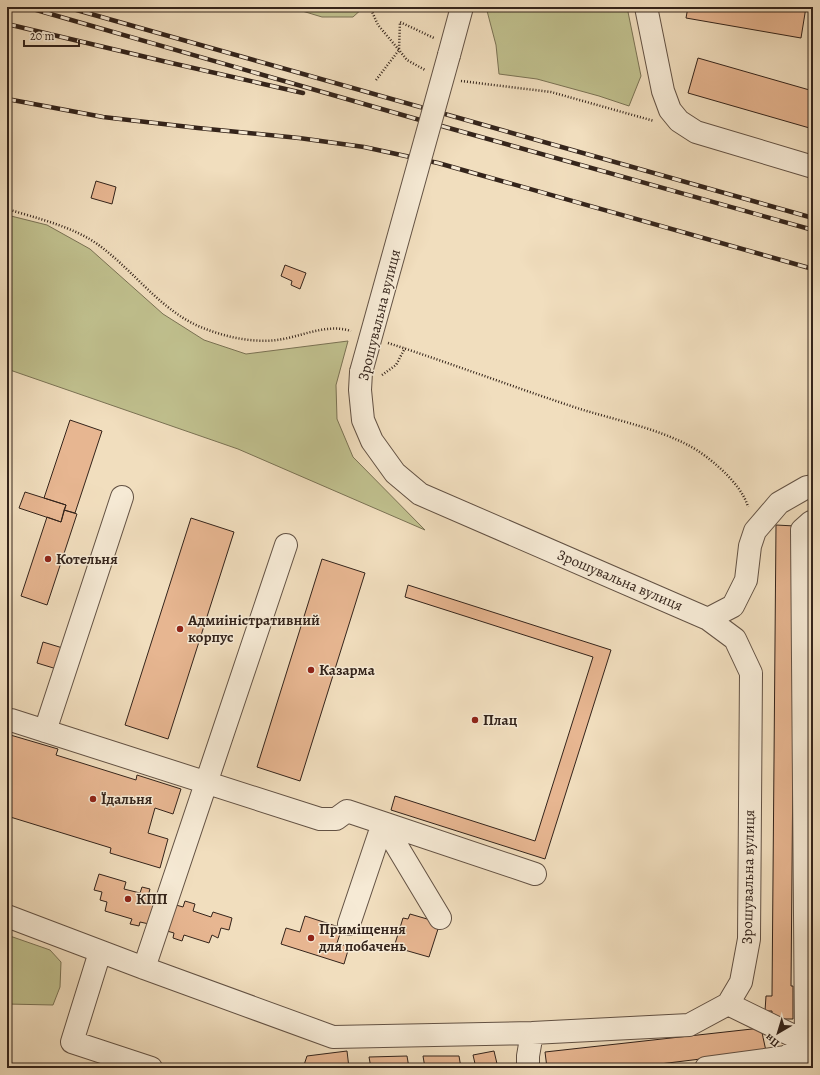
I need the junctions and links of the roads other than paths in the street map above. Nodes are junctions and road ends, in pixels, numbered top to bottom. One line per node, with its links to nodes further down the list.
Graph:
1 (462, 7): 8 (street, Зрошувальна вулиця, bridge)
2 (646, 7): 3 (street)
3 (813, 167)
4 (813, 486): 8 (street)
5 (122, 496): 10 (street)
6 (813, 522): 21 (street)
7 (286, 545): 11 (street)
8 (708, 619): 19 (street, Зрошувальна вулиця)
9 (7, 720): 10 (street)
10 (45, 731): 11 (street)
11 (206, 783): 12 (street); 18 (street)
12 (383, 823): 13 (street); 15 (street); 16 (street)
13 (536, 874)
14 (7, 916): 17 (street)
15 (440, 918)
16 (349, 924)
17 (100, 952): 18 (street); 22 (street)
18 (144, 968): 20 (street)
19 (728, 1004): 20 (street); 21 (street)
20 (532, 1034): 23 (street)
21 (810, 1044): 24 (street); 25 (street)
22 (151, 1068)
23 (528, 1068)
24 (706, 1068)
25 (809, 1068)

